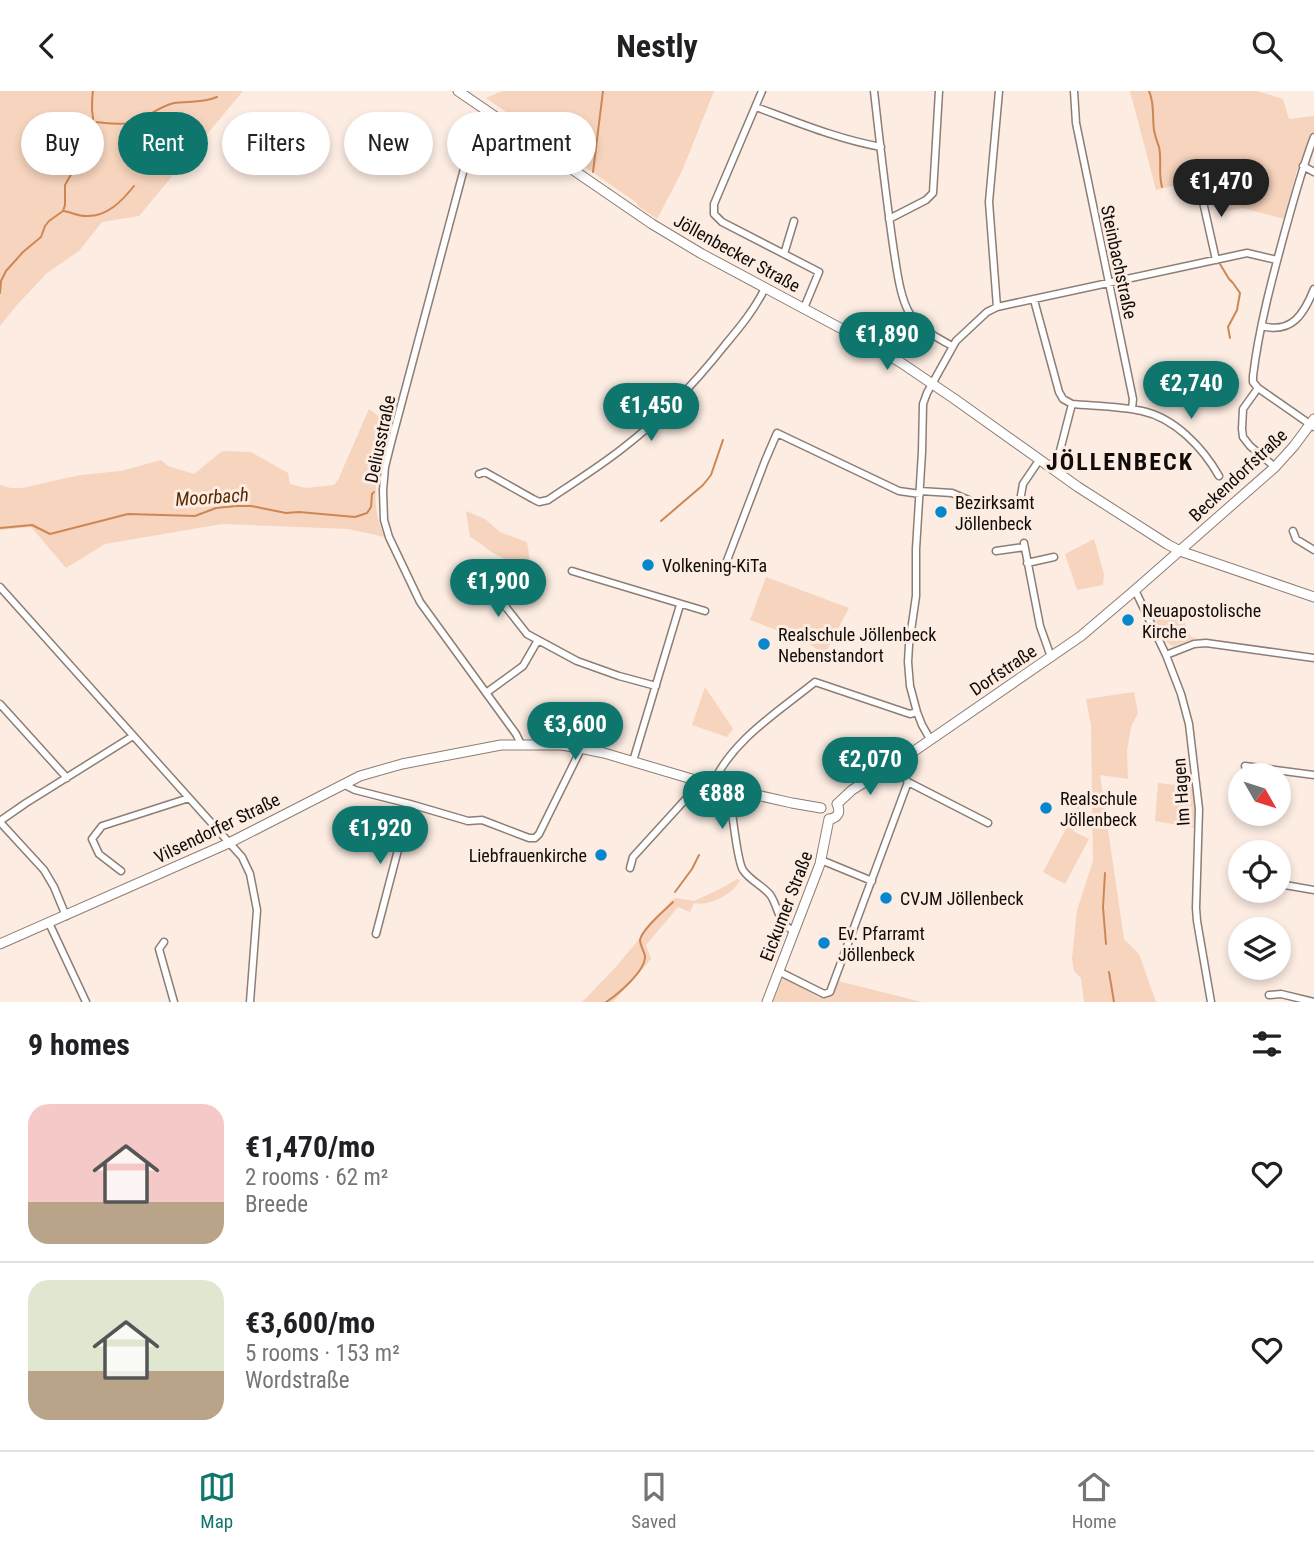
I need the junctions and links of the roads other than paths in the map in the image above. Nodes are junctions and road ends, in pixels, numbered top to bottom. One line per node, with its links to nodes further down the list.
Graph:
1 (458, 91): 8 (main road, Jöllenbecker Straße)
2 (762, 91): 7 (street)
3 (874, 91): 10 (street)
4 (939, 91): 16 (street)
5 (999, 91): 25 (street)
6 (1074, 91): 21 (street, Steinbachstraße)
7 (756, 107): 10 (street); 18 (street)
8 (489, 112)
9 (1314, 137): 11 (street)
10 (881, 147): 16 (street)
11 (1303, 166): 12 (street); 20 (street)
12 (1314, 172)
13 (463, 175): 59 (street, Deliusstraße)
14 (580, 175): 22 (main road, Jöllenbecker Straße)
15 (1199, 184): 19 (street)
16 (889, 219): 28 (street)
17 (794, 221): 18 (street)
18 (784, 254): 26 (street)
19 (1216, 260): 20 (street); 21 (street)
20 (1277, 260): 27 (street)
21 (1108, 283): 24 (street); 32 (street, Steinbachstraße)
22 (765, 288): 26 (main road, Jöllenbecker Straße); 37 (street)
23 (1314, 289): 27 (street)
24 (1034, 300): 25 (street); 31 (street)
25 (997, 307): 28 (street)
26 (804, 308): 29 (main road, Jöllenbecker Straße)
27 (1262, 326): 30 (street)
28 (952, 346): 29 (street)
29 (932, 383): 34 (main road, Jöllenbecker Straße); 39 (street)
30 (1258, 388): 33 (street); 35 (street)
31 (1072, 404): 32 (street); 36 (street)
32 (1132, 409): 38 (street)
33 (1313, 424): 35 (main road, Beckendorfstraße)
34 (1040, 459): 36 (main road, Jöllenbecker Straße); 39 (street)
35 (1275, 467): 43 (main road, Beckendorfstraße)
36 (1055, 470): 43 (main road, Jöllenbecker Straße)
37 (479, 474)
38 (1219, 476)
39 (920, 493): 47 (street); 61 (street)
40 (1293, 531): 41 (street)
41 (1314, 550)
42 (996, 551): 45 (street)
43 (1180, 551): 50 (main road, Dorfstraße); 51 (main road, Jöllenbecker Straße)
44 (1054, 557): 45 (street)
45 (1027, 563): 56 (street)
46 (572, 571): 52 (street)
47 (723, 571)
48 (475, 574): 54 (street)
49 (0, 587): 62 (street)
50 (1135, 590): 55 (street, Im Hagen); 56 (main road, Dorfstraße)
51 (1314, 597)
52 (680, 605): 53 (street); 58 (street)
53 (705, 611)
54 (538, 640): 58 (street); 59 (street)
55 (1166, 655): 57 (street); 102 (street, Im Hagen)
56 (1051, 657): 63 (main road, Dorfstraße)
57 (1314, 658)
58 (656, 686): 66 (street)
59 (486, 693): 64 (street, Deliusstraße)
60 (0, 704): 70 (street)
61 (917, 712): 63 (street); 74 (street)
62 (132, 736): 70 (street); 76 (street)
63 (930, 739): 67 (main road, Dorfstraße)
64 (521, 744): 65 (main road, Vilsendorfer Straße); 73 (main road, Vilsendorfer Straße)
65 (580, 748): 66 (main road, Vilsendorfer Straße); 77 (street)
66 (633, 761): 71 (main road, Vilsendorfer Straße)
67 (895, 763): 72 (street); 78 (main road, Dorfstraße)
68 (1292, 772): 69 (street)
69 (1314, 775)
70 (67, 778): 81 (street)
71 (700, 781): 74 (main road, Vilsendorfer Straße); 85 (street)
72 (908, 782): 82 (street); 87 (street)
73 (343, 784): 77 (street); 83 (main road, Vilsendorfer Straße)
74 (712, 785): 75 (main road, Vilsendorfer Straße)
75 (731, 789): 79 (main road, Vilsendorfer Straße); 92 (street)
76 (190, 799): 83 (street); 86 (street)
77 (410, 804): 93 (street)
78 (837, 804): 79 (main road); 80 (main road)
79 (821, 808): 80 (main road)
80 (829, 819): 84 (main road, Eickumer Straße)
81 (0, 822): 90 (street)
82 (988, 823)
83 (229, 843): 90 (main road, Vilsendorfer Straße); 100 (street)
84 (821, 860): 87 (street); 92 (main road, Eickumer Straße)
85 (631, 867)
86 (121, 871)
87 (872, 881): 96 (street)
88 (1291, 886): 89 (street)
89 (1314, 890)
90 (66, 916): 91 (main road, Vilsendorfer Straße)
91 (50, 923): 95 (main road, Vilsendorfer Straße); 98 (street)
92 (794, 931): 96 (main road, Eickumer Straße)
93 (376, 935)
94 (164, 942): 99 (street)
95 (0, 944)
96 (778, 971): 101 (main road, Eickumer Straße)
97 (1269, 995): 103 (street)
98 (86, 1002)
99 (174, 1002)
100 (250, 1002)
101 (766, 1002)
102 (1212, 1002)
103 (1314, 1002)

